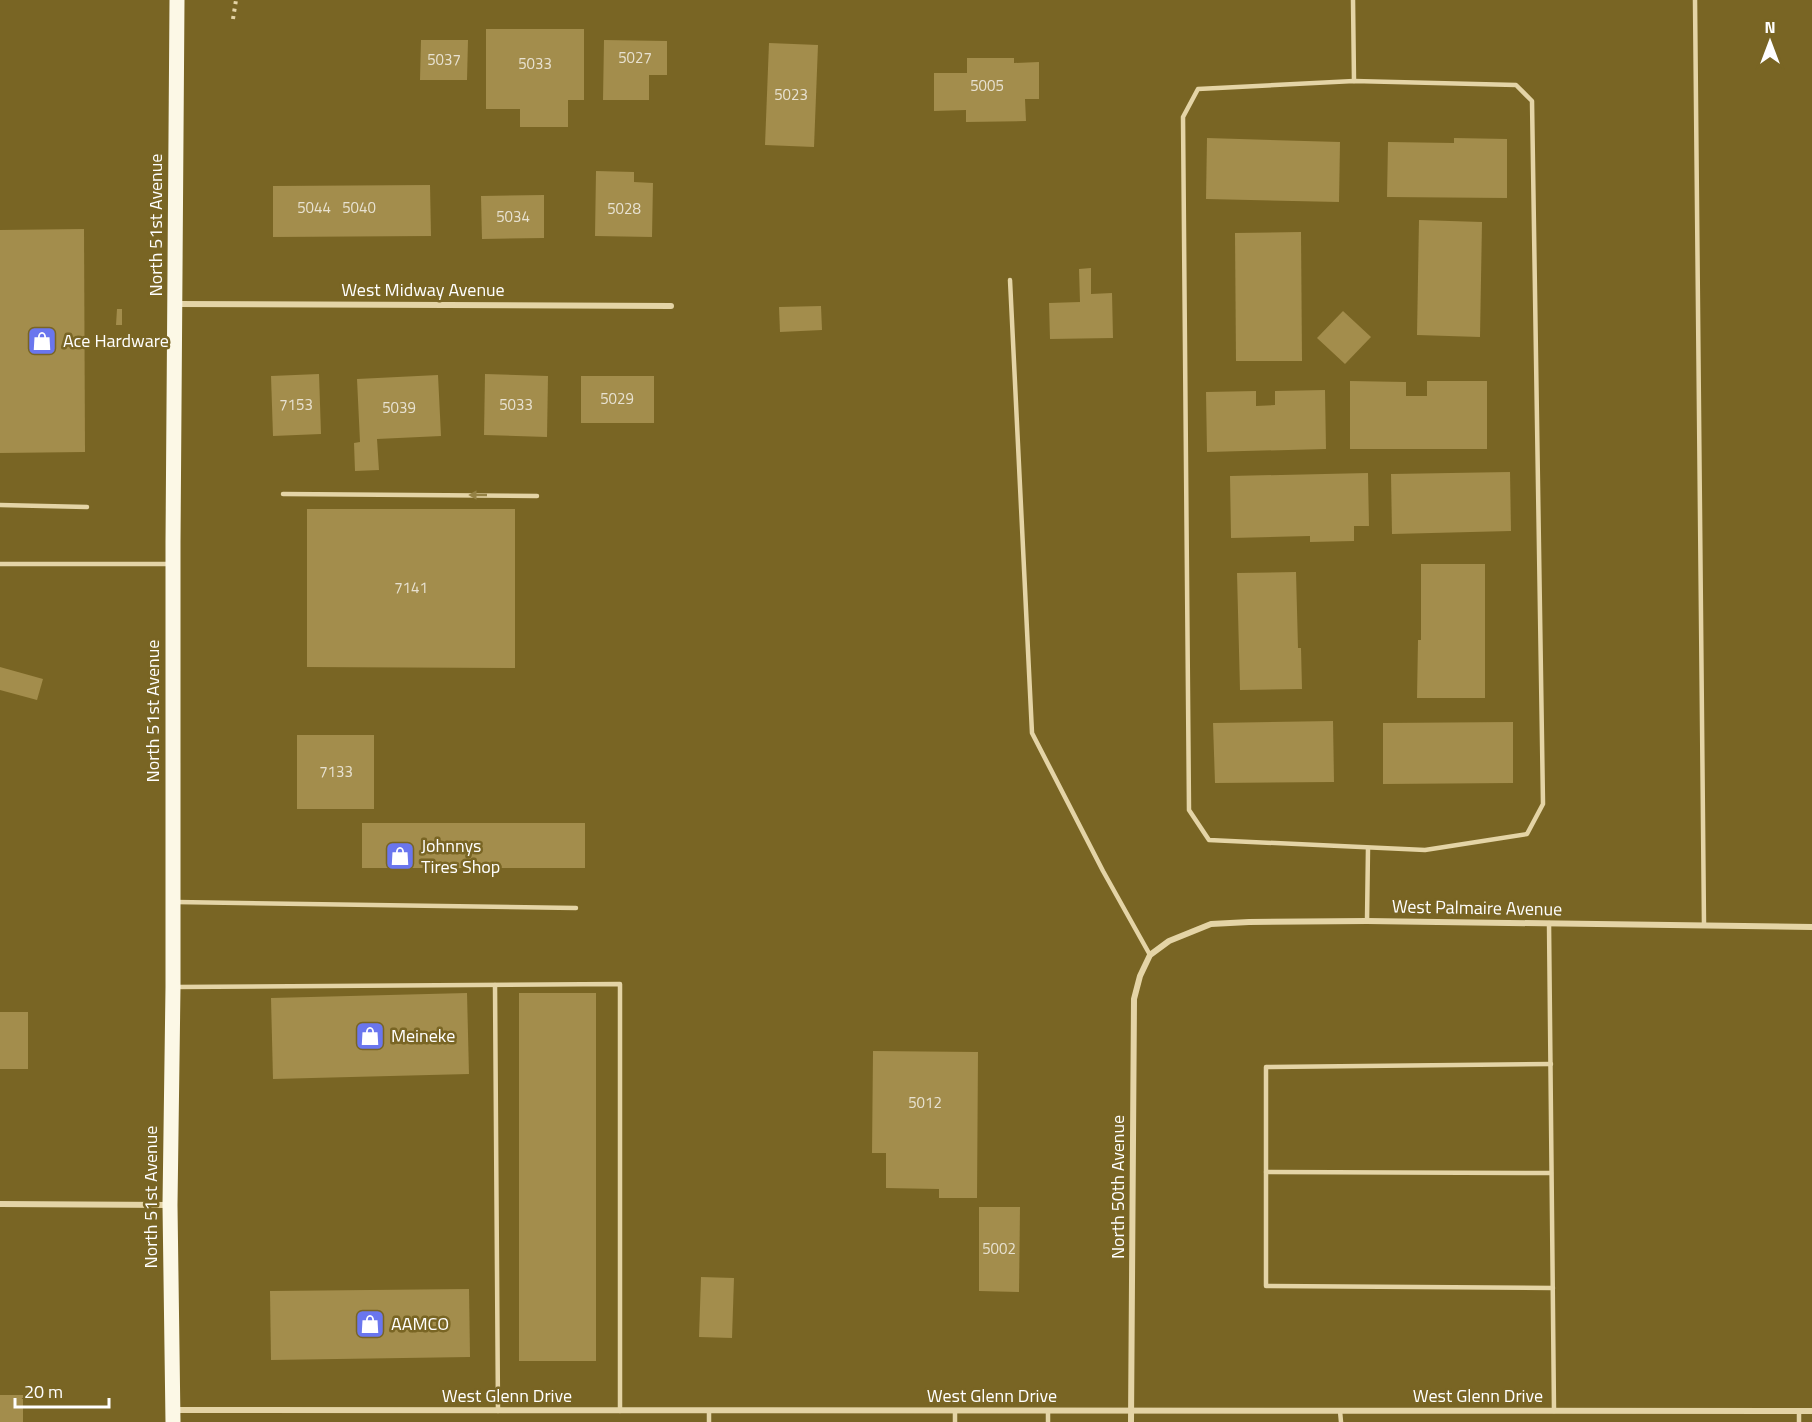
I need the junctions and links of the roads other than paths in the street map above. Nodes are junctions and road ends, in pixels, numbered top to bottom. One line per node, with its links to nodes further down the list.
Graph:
1 (177, 0): 6 (main road, North 51st Avenue)
2 (1353, 0): 4 (lane)
3 (1695, 0): 19 (lane)
4 (1354, 81): 14 (lane); 14 (lane)
5 (1010, 280): 21 (lane)
6 (175, 304): 7 (street, West Midway Avenue); 13 (main road, North 51st Avenue)
7 (670, 306)
8 (283, 495): 9 (lane, one-way to 8)
9 (537, 496)
10 (0, 505): 11 (lane)
11 (87, 507)
12 (0, 564): 13 (lane)
13 (173, 564): 15 (main road, North 51st Avenue)
14 (1368, 848): 17 (lane)
15 (173, 902): 16 (lane); 23 (main road, North 51st Avenue)
16 (576, 908)
17 (1367, 921): 18 (street, West Palmaire Avenue); 21 (street, West Palmaire Avenue)
18 (1549, 923): 19 (street, West Palmaire Avenue); 24 (lane)
19 (1704, 926): 20 (street, West Palmaire Avenue)
20 (1812, 927)
21 (1150, 955): 35 (street, North 50th Avenue)
22 (495, 985): 23 (lane); 30 (lane); 31 (lane)
23 (172, 987): 28 (main road, North 51st Avenue)
24 (1551, 1064): 25 (lane); 26 (lane)
25 (1266, 1172): 26 (lane); 29 (lane)
26 (1551, 1173): 29 (lane)
27 (0, 1204): 28 (street)
28 (170, 1205): 40 (main road, North 51st Avenue)
29 (1553, 1288): 37 (lane)
30 (498, 1411): 31 (street, West Glenn Drive); 40 (street, West Glenn Drive)
31 (620, 1411): 32 (street, West Glenn Drive)
32 (709, 1411): 33 (street, West Glenn Drive); 41 (lane)
33 (955, 1411): 34 (street, West Glenn Drive); 42 (lane)
34 (1048, 1411): 35 (street, West Glenn Drive); 43 (lane)
35 (1131, 1411): 36 (street, West Glenn Drive); 44 (street, North 50th Avenue)
36 (1340, 1411): 37 (street, West Glenn Drive); 45 (lane)
37 (1554, 1411): 38 (street, West Glenn Drive)
38 (1799, 1411): 39 (street, West Glenn Drive); 46 (lane)
39 (1812, 1411)
40 (173, 1416)
41 (709, 1422)
42 (955, 1422)
43 (1048, 1422)
44 (1131, 1422)
45 (1341, 1422)
46 (1799, 1422)

